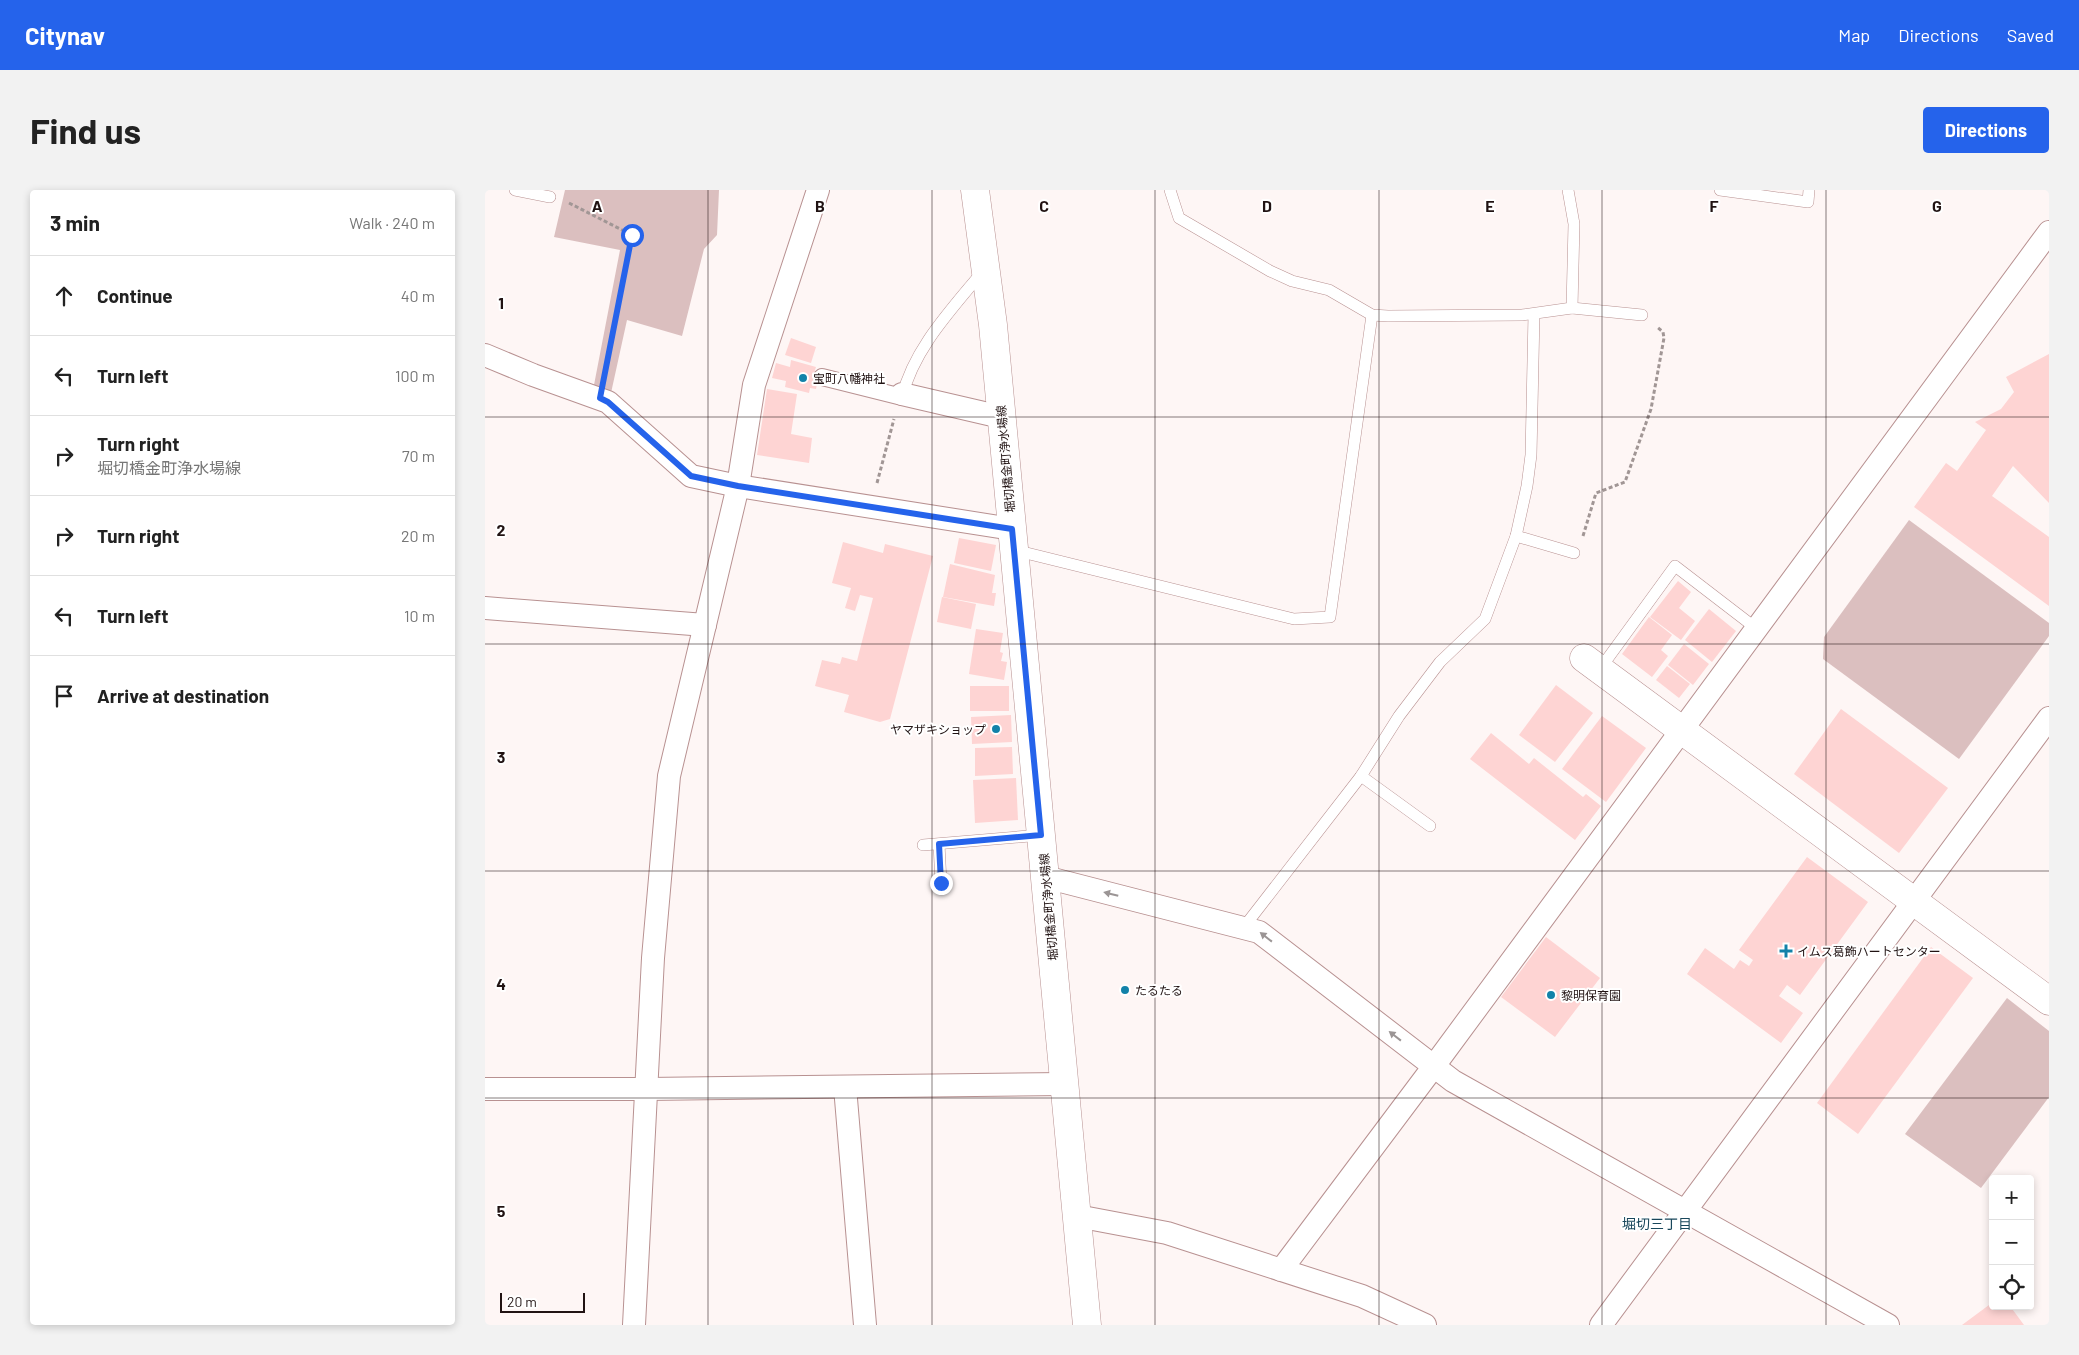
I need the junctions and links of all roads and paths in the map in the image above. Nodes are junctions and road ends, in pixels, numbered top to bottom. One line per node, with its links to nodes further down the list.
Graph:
1 (515, 190): 8 (lane)
2 (818, 190): 20 (street)
3 (975, 190): 10 (street, 堀切橋金町浄水場線)
4 (1170, 190): 12 (lane)
5 (1567, 190): 11 (lane)
6 (1720, 190): 7 (lane)
7 (1809, 190)
8 (550, 197): 18 (path)
9 (2049, 232): 27 (street)
10 (985, 268): 17 (lane); 19 (street, 堀切橋金町浄水場線)
11 (1572, 308): 13 (lane); 14 (lane)
12 (1372, 314): 13 (lane); 23 (lane)
13 (1534, 314): 22 (lane)
14 (1642, 315): 24 (path)
15 (485, 355): 18 (street)
16 (822, 377): 17 (street)
17 (902, 395): 19 (street); 21 (path)
18 (600, 398): 20 (street)
19 (1001, 417): 23 (street, 堀切橋金町浄水場線)
20 (738, 486): 21 (street); 26 (street)
21 (870, 508): 23 (street)
22 (1516, 536): 24 (lane); 31 (lane)
23 (1013, 540): 33 (street, 堀切橋金町浄水場線)
24 (1574, 553)
25 (485, 608): 26 (street)
26 (705, 626): 45 (street)
27 (1757, 628): 28 (lane); 30 (street)
28 (1592, 664): 30 (street)
29 (2049, 718): 38 (street)
30 (1683, 730): 38 (street); 41 (street)
31 (1361, 776): 32 (lane); 39 (lane)
32 (1430, 826)
33 (1041, 835): 34 (lane); 36 (street, 堀切橋金町浄水場線)
34 (939, 844): 35 (lane); 37 (lane)
35 (923, 845)
36 (1045, 877): 39 (street, one-way to 36); 42 (street, 堀切橋金町浄水場線)
37 (941, 883)
38 (1914, 900): 40 (street); 46 (street)
39 (1244, 928): 41 (street, one-way to 39)
40 (2049, 1000)
41 (1434, 1066): 46 (street); 48 (street)
42 (1064, 1084): 43 (street); 47 (street, 堀切橋金町浄水場線)
43 (845, 1087): 45 (street); 50 (street)
44 (485, 1089): 45 (street)
45 (647, 1089): 49 (street)
46 (1686, 1211): 53 (street); 54 (street)
47 (1077, 1216): 48 (street); 51 (street, 堀切橋金町浄水場線)
48 (1281, 1270): 52 (street)
49 (634, 1325)
50 (865, 1325)
51 (1087, 1325)
52 (1425, 1325)
53 (1601, 1325)
54 (1888, 1325)

